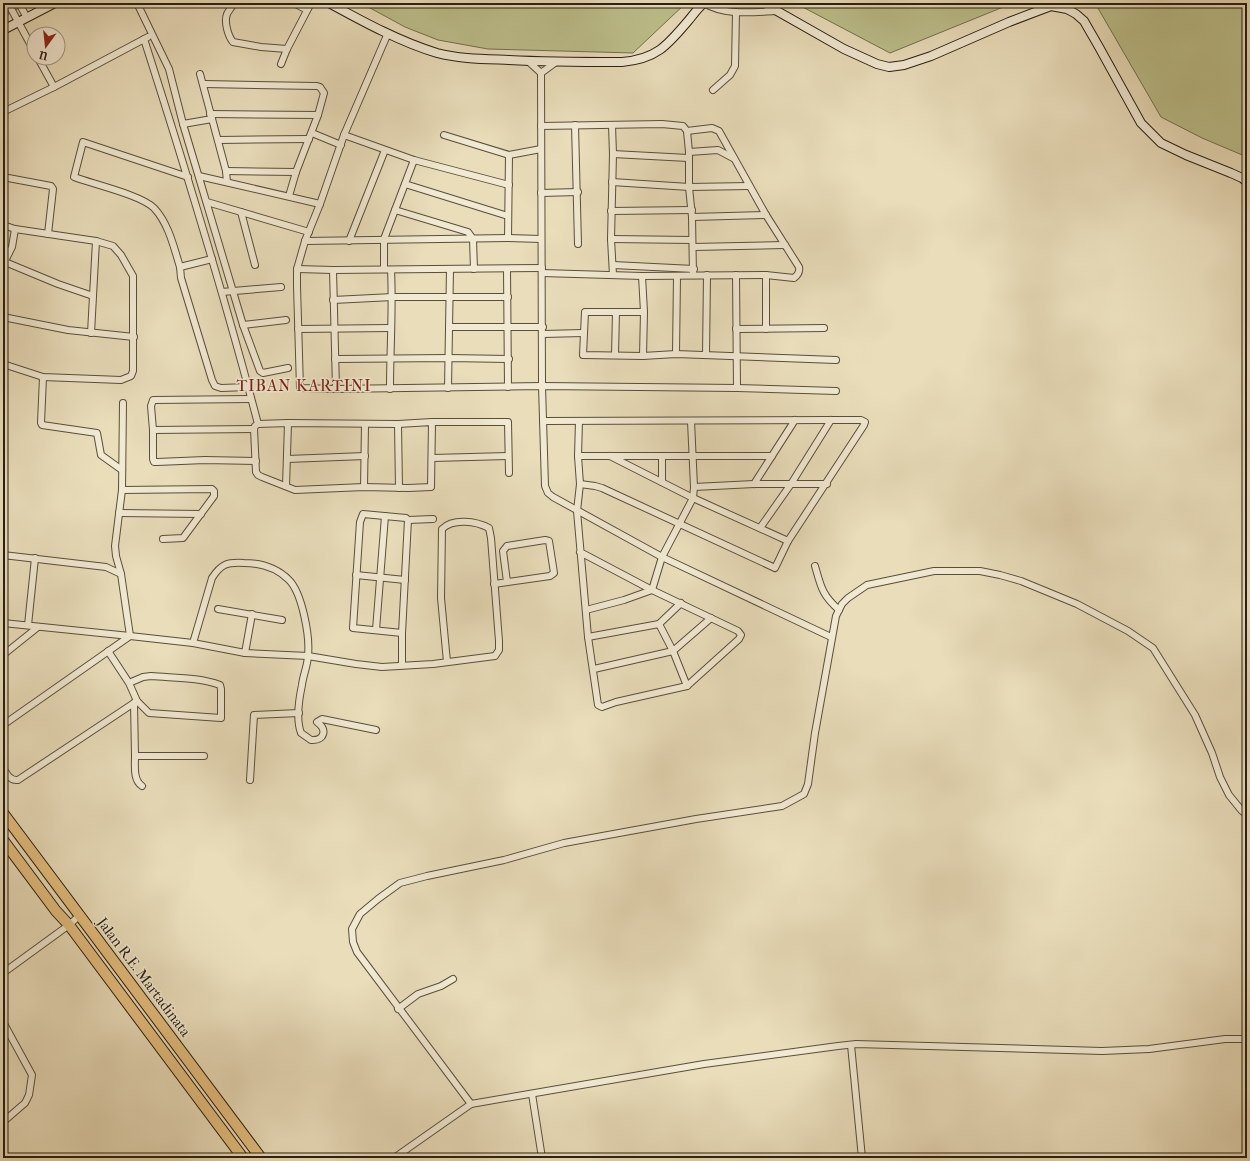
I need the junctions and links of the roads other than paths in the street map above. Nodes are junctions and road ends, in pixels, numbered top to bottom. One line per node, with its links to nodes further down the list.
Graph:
1 (8, 3): 15 (street)
2 (19, 3): 14 (street)
3 (55, 3): 14 (main road)
4 (137, 3): 18 (street)
5 (234, 3): 21 (street)
6 (294, 3): 11 (street)
7 (311, 3): 11 (street)
8 (329, 3): 17 (main road)
9 (704, 3): 13 (street); 23 (main road)
10 (763, 3): 12 (main road)
11 (307, 10): 21 (street)
12 (778, 11): 13 (street); 59 (main road)
13 (736, 12): 30 (street)
14 (27, 18): 15 (main road)
15 (18, 22): 16 (main road); 19 (street)
16 (3, 30)
17 (388, 33): 22 (main road); 40 (street)
18 (152, 34): 20 (street); 34 (street)
19 (26, 36)
20 (144, 39): 29 (street); 56 (street)
21 (287, 49): 24 (street)
22 (528, 61): 23 (main road); 26 (street)
23 (556, 62): 26 (street)
24 (281, 64)
25 (42, 66): 29 (street)
26 (542, 73): 37 (street)
27 (200, 74): 28 (street)
28 (204, 84): 32 (street); 33 (street)
29 (54, 87): 31 (street)
30 (713, 90)
31 (3, 112)
32 (318, 115): 33 (street); 39 (street)
33 (211, 116): 34 (street); 43 (street)
34 (184, 124): 54 (street)
35 (575, 125): 36 (street); 37 (street); 64 (street)
36 (612, 125): 38 (street); 47 (street)
37 (541, 126): 45 (street)
38 (687, 131): 49 (street); 51 (street)
39 (312, 133): 42 (street); 44 (street)
40 (344, 135): 44 (street); 46 (street)
41 (444, 135): 48 (street)
42 (309, 139): 43 (street); 53 (street)
43 (218, 140): 52 (street)
44 (341, 144): 68 (street)
45 (541, 149): 48 (street); 65 (street)
46 (385, 150): 50 (street); 87 (street)
47 (613, 154): 49 (street); 58 (street)
48 (509, 155): 61 (street)
49 (689, 155): 51 (street); 63 (street)
50 (414, 160): 60 (street); 61 (street)
51 (736, 160): 62 (street)
52 (226, 171): 53 (street); 57 (street)
53 (296, 172): 66 (street)
54 (199, 176): 57 (street); 67 (street)
55 (3, 177): 78 (street)
56 (188, 177): 91 (street); 95 (street)
57 (227, 182): 66 (street)
58 (612, 182): 63 (street); 71 (street)
59 (1247, 182)
60 (405, 184): 69 (street); 74 (street)
61 (509, 185): 74 (street)
62 (749, 186): 63 (street); 73 (street)
63 (689, 187): 72 (street)
64 (578, 192): 65 (street); 88 (street)
65 (541, 193): 83 (street)
66 (289, 196): 68 (street)
67 (207, 202): 70 (street); 113 (street)
68 (320, 204): 77 (street)
69 (395, 210): 79 (street); 81 (street)
70 (241, 212): 77 (street); 93 (street)
71 (612, 212): 72 (street); 82 (street)
72 (692, 214): 73 (street); 84 (street)
73 (766, 215): 89 (street)
74 (508, 216): 80 (street)
75 (3, 225): 76 (street)
76 (16, 229): 78 (street); 92 (street)
77 (309, 232): 86 (street)
78 (48, 234): 85 (street)
79 (473, 238): 80 (street); 81 (street); 96 (street)
80 (508, 238): 83 (street)
81 (384, 239): 87 (street); 98 (street)
82 (611, 239): 84 (street); 94 (street)
83 (541, 240): 103 (street)
84 (692, 240): 90 (street)
85 (96, 241): 114 (street); 136 (street)
86 (305, 241): 87 (street); 97 (street)
87 (349, 241)
88 (578, 244)
89 (786, 245): 90 (street); 108 (street)
90 (693, 247): 104 (street)
91 (212, 259): 95 (street); 112 (street)
92 (4, 264): 114 (street)
93 (256, 265)
94 (613, 265): 104 (street); 105 (street)
95 (180, 267): 151 (street)
96 (474, 268): 99 (street); 100 (street)
97 (297, 269): 101 (street); 130 (street)
98 (384, 269): 101 (street); 102 (street)
99 (450, 269): 102 (street); 117 (street)
100 (506, 269): 103 (street); 116 (street)
101 (333, 270): 118 (street)
102 (391, 270): 115 (street)
103 (542, 271): 105 (street); 125 (street)
104 (694, 272): 106 (street); 110 (street)
105 (613, 275): 109 (street)
106 (707, 275): 107 (street); 139 (street)
107 (736, 275): 108 (street); 131 (street)
108 (766, 275): 132 (street)
109 (642, 276): 110 (street); 120 (street)
110 (676, 276): 137 (street)
111 (281, 287): 113 (street)
112 (222, 292): 113 (street); 151 (street)
113 (234, 292): 123 (street)
114 (93, 296): 134 (street)
115 (393, 297): 117 (street); 118 (street); 127 (street)
116 (508, 297): 117 (street); 128 (street)
117 (450, 298): 124 (street)
118 (333, 300): 126 (street)
119 (616, 312): 120 (street); 133 (street); 138 (street)
120 (644, 312): 140 (street)
121 (3, 317): 134 (street)
122 (286, 320): 123 (street)
123 (243, 325): 148 (street)
124 (450, 327): 128 (street); 143 (street)
125 (543, 327): 128 (street); 135 (street)
126 (334, 328): 127 (street); 130 (street); 144 (street)
127 (391, 328): 142 (street)
128 (508, 328): 145 (street)
129 (824, 328): 132 (street)
130 (298, 329): 155 (street)
131 (736, 329): 132 (street); 141 (street)
132 (766, 329)
133 (584, 332): 135 (street); 138 (street)
134 (91, 333): 136 (street)
135 (543, 334): 150 (street)
136 (134, 337): 149 (street)
137 (676, 354): 139 (street); 140 (street)
138 (615, 355): 140 (street)
139 (706, 355): 141 (street)
140 (643, 356)
141 (736, 356): 146 (street); 154 (street)
142 (390, 358): 143 (street); 144 (street); 156 (street)
143 (450, 358): 145 (street); 153 (street)
144 (335, 359): 155 (street)
145 (509, 359): 152 (street)
146 (836, 360)
147 (3, 364): 149 (street)
148 (288, 368)
149 (42, 377): 181 (street)
150 (542, 386): 152 (street); 154 (street); 162 (street)
151 (248, 387): 158 (street)
152 (508, 387): 153 (street)
153 (448, 388): 156 (street)
154 (737, 388): 157 (street)
155 (336, 389): 156 (street)
156 (390, 389)
157 (836, 391)
158 (251, 399): 169 (street); 170 (street)
159 (123, 404): 181 (street)
160 (795, 420): 161 (street); 164 (street); 177 (street)
161 (831, 420): 186 (street); 187 (street)
162 (543, 421): 163 (street); 194 (street)
163 (579, 421): 164 (street); 174 (street)
164 (691, 421): 171 (street)
165 (432, 422): 168 (street); 173 (street); 178 (street)
166 (288, 423): 167 (street); 169 (street); 179 (street)
167 (365, 424): 168 (street); 172 (street)
168 (398, 424): 191 (street)
169 (256, 427): 170 (street); 180 (street)
170 (153, 430): 180 (street)
171 (692, 455): 176 (street); 177 (street); 190 (street)
172 (365, 456): 179 (street); 189 (street)
173 (508, 456): 178 (street); 182 (street)
174 (578, 456): 175 (street); 184 (street)
175 (610, 456): 176 (street); 183 (street)
176 (662, 456): 183 (street)
177 (772, 456): 185 (street)
178 (432, 458): 191 (street)
179 (287, 459): 188 (street)
180 (256, 462): 188 (street)
181 (122, 470): 192 (street)
182 (509, 473)
183 (662, 482): 193 (street)
184 (580, 484): 194 (street); 200 (street)
185 (754, 484): 186 (street); 190 (street)
186 (791, 484): 187 (street); 201 (street)
187 (827, 484): 203 (street)
188 (286, 486): 189 (street)
189 (364, 487): 191 (street)
190 (694, 487): 193 (street)
191 (399, 488)
192 (122, 490): 195 (street); 196 (street)
193 (693, 498): 200 (street); 201 (street)
194 (576, 511): 204 (street); 206 (street)
195 (119, 513): 196 (street); 209 (street)
196 (201, 514): 202 (street)
197 (385, 516): 199 (street); 210 (street); 211 (street)
198 (432, 519): 199 (street)
199 (408, 520): 212 (street)
200 (680, 524): 203 (street); 206 (street)
201 (760, 528): 203 (street)
202 (164, 539)
203 (788, 541)
204 (580, 552): 215 (street); 218 (street)
205 (3, 554): 207 (street)
206 (662, 557): 215 (street); 230 (street)
207 (35, 558): 209 (street); 225 (street)
208 (815, 566): 219 (street)
209 (122, 574): 229 (street)
210 (356, 576): 211 (street); 227 (street)
211 (379, 578): 212 (street); 227 (street)
212 (405, 580): 228 (street)
213 (508, 582): 213 (street); 214 (street)
214 (494, 584): 238 (street); 238 (street)
215 (652, 590): 216 (street); 218 (street)
216 (681, 603): 221 (street); 224 (street)
217 (218, 609): 220 (street)
218 (586, 610): 231 (street)
219 (839, 610): 230 (street); 253 (street)
220 (252, 614): 222 (street); 235 (street)
221 (711, 618): 234 (street); 242 (street)
222 (282, 620)
223 (3, 624): 225 (street)
224 (659, 624): 231 (street); 234 (street)
225 (28, 626): 226 (street)
226 (38, 627): 229 (street); 236 (street)
227 (376, 630): 228 (street)
228 (402, 633): 239 (street)
229 (130, 636): 232 (street); 233 (street)
230 (832, 637): 259 (street)
231 (588, 638): 240 (street)
232 (193, 643): 235 (street); 237 (street)
233 (108, 651): 241 (street); 245 (street)
234 (673, 651): 240 (street); 242 (street)
235 (245, 652): 237 (street)
236 (3, 655)
237 (308, 656): 239 (street); 244 (street)
238 (447, 662): 239 (street)
239 (402, 665)
240 (594, 669): 242 (street)
241 (129, 683): 243 (street); 243 (street)
242 (687, 686)
243 (136, 702): 247 (street); 249 (street)
244 (299, 713): 246 (street); 250 (street)
245 (3, 725)
246 (376, 730)
247 (135, 756): 248 (street); 251 (street)
248 (204, 756)
249 (3, 768)
250 (250, 780)
251 (142, 786)
252 (3, 813): 255 (highway, Jalan R.E. Martadinata)
253 (1247, 815)
254 (3, 840): 256 (highway, Jalan R.E. Martadinata)
255 (80, 915): 256 (street); 267 (highway, Jalan R.E. Martadinata)
256 (69, 925): 257 (street); 266 (highway, Jalan R.E. Martadinata)
257 (3, 973)
258 (453, 979): 259 (street)
259 (398, 1009): 264 (street)
260 (3, 1022): 265 (street)
261 (1247, 1039): 262 (street)
262 (851, 1045): 263 (street); 270 (street)
263 (532, 1094): 264 (street); 269 (street)
264 (471, 1104): 268 (street)
265 (3, 1122)
266 (243, 1158)
267 (261, 1158)
268 (394, 1158)
269 (542, 1158)
270 (862, 1158)

